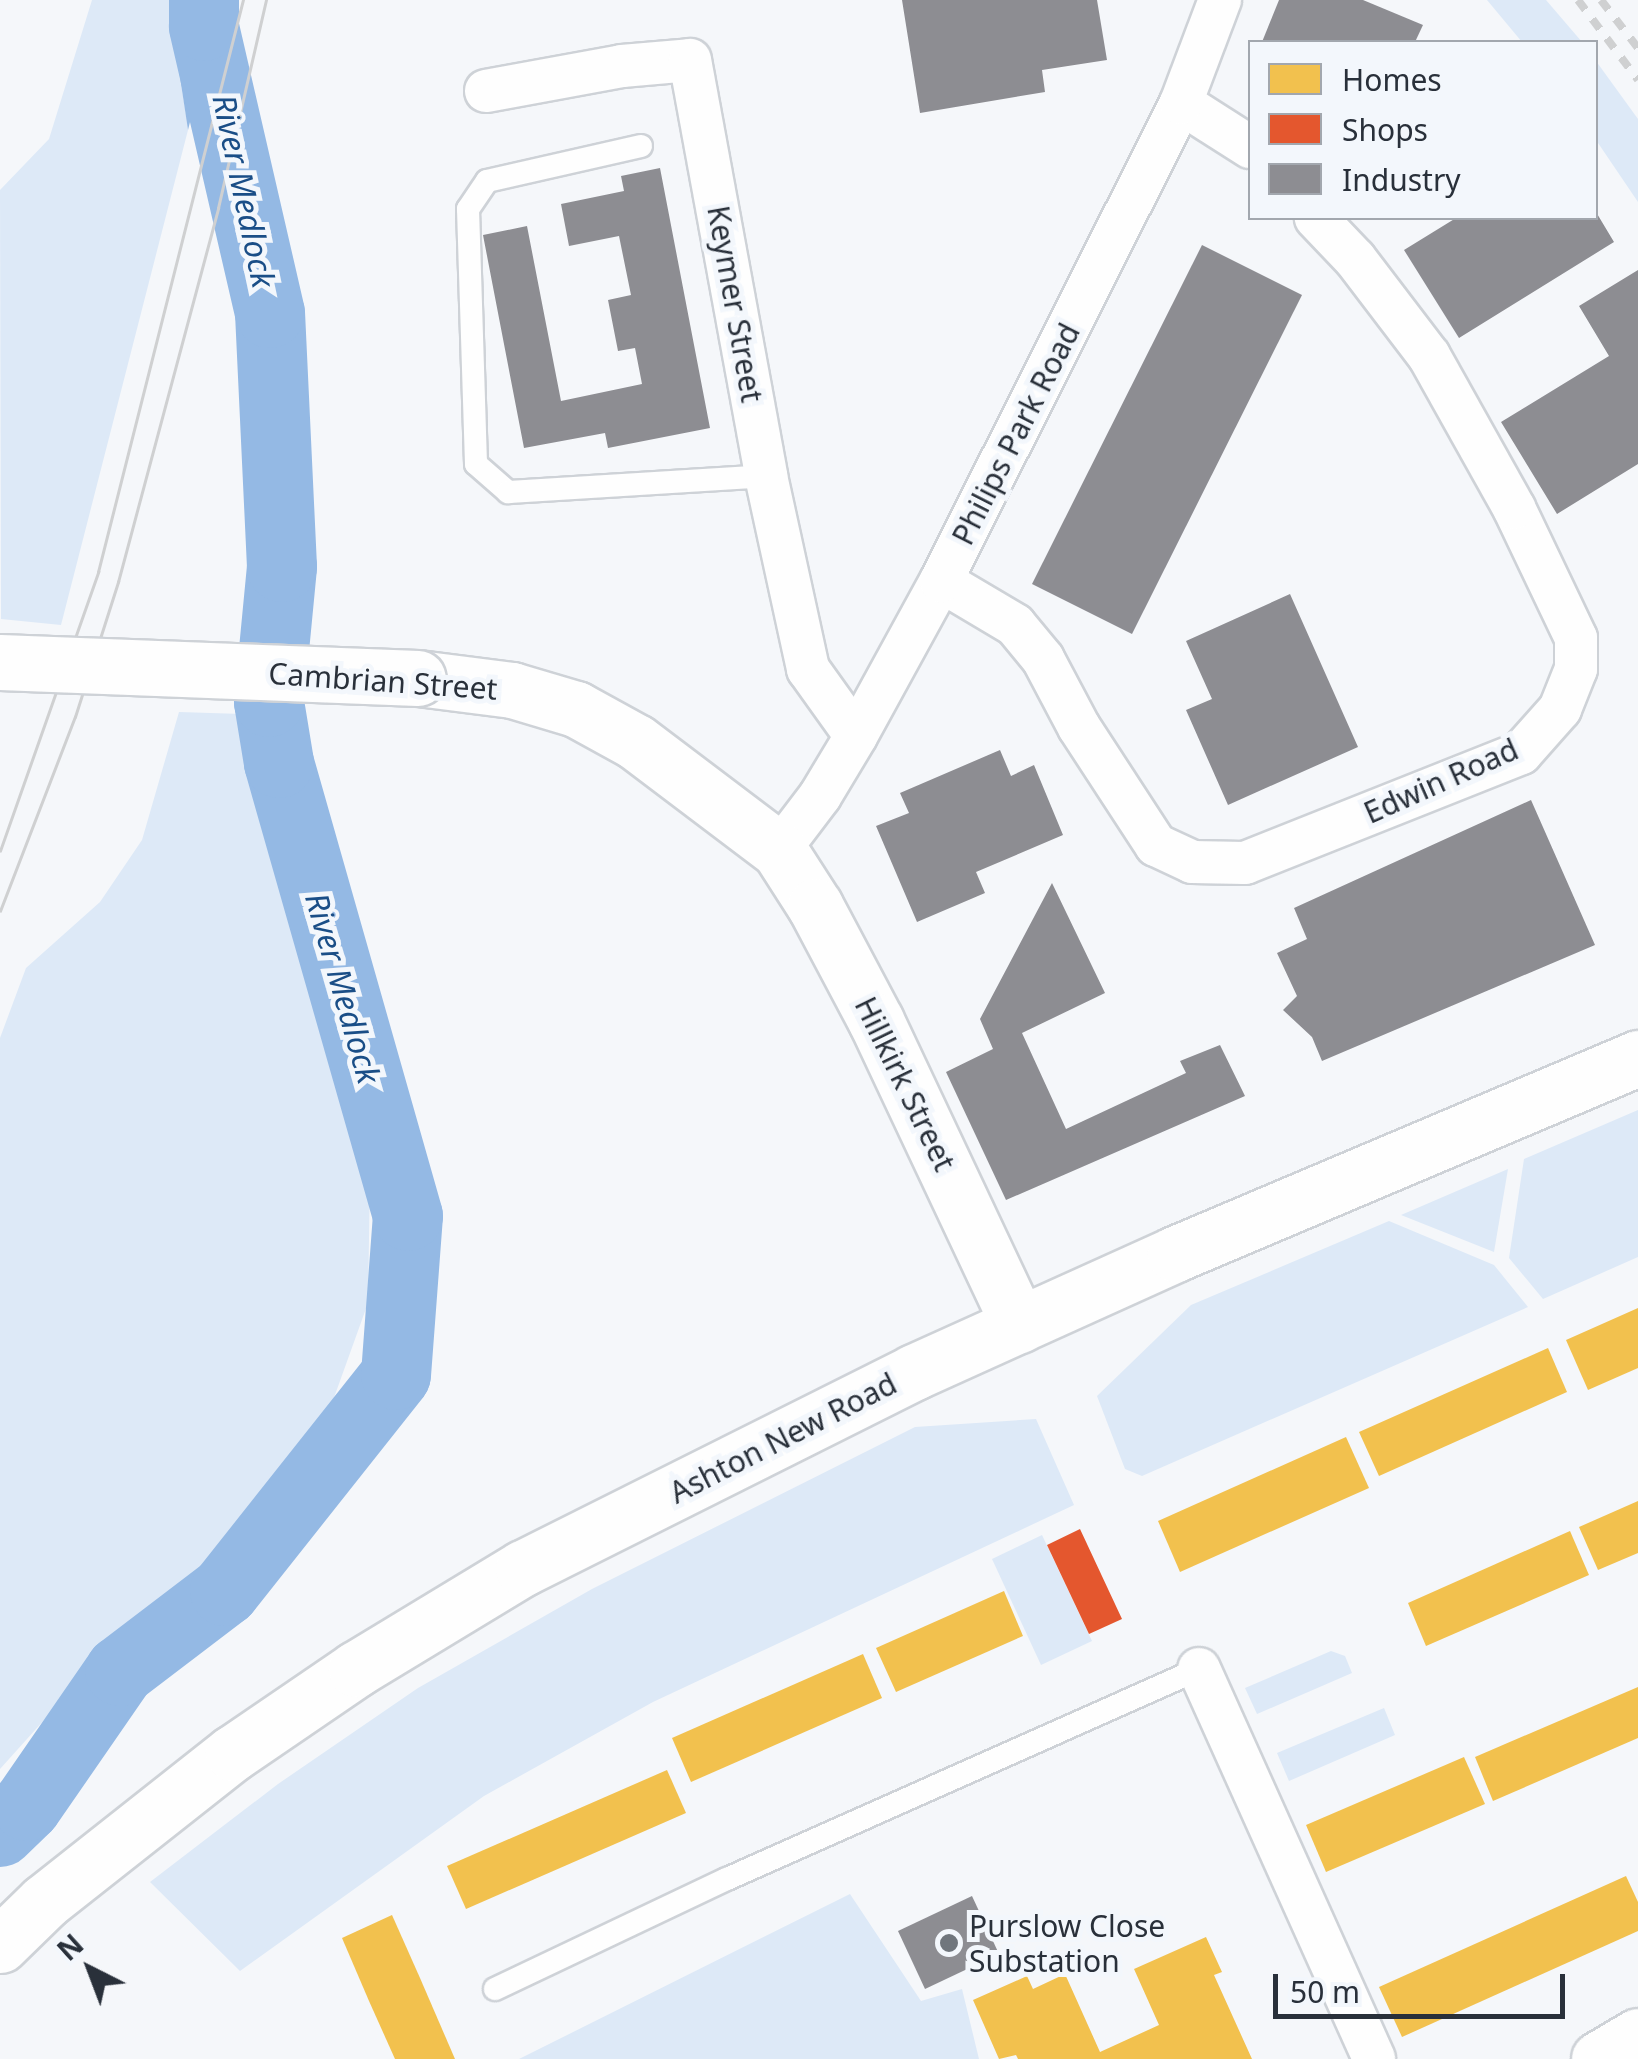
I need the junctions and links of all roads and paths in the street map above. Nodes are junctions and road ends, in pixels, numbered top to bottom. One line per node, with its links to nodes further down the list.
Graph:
1 (1220, 0): 3 (street, Philips Park Road)
2 (486, 91): 7 (street, Keymer Street)
3 (1180, 103): 5 (street); 8 (street, Philips Park Road)
4 (642, 146): 7 (lane)
5 (1248, 147)
6 (1318, 220): 8 (street, Edwin Road)
7 (766, 476): 10 (street, Keymer Street)
8 (942, 581): 10 (street, Philips Park Road)
9 (0, 662): 11 (main road, Cambrian Street, bridge)
10 (856, 736): 11 (street, Philips Park Road)
11 (779, 850): 13 (main road, Hillkirk Street)
12 (1638, 1058): 13 (main road, Ashton New Road)
13 (1019, 1325): 15 (main road, Ashton New Road)
14 (1199, 1669): 16 (lane); 18 (street)
15 (0, 1945)
16 (495, 1989)
17 (1638, 2036): 19 (main road)
18 (1374, 2059)
19 (1600, 2059)

